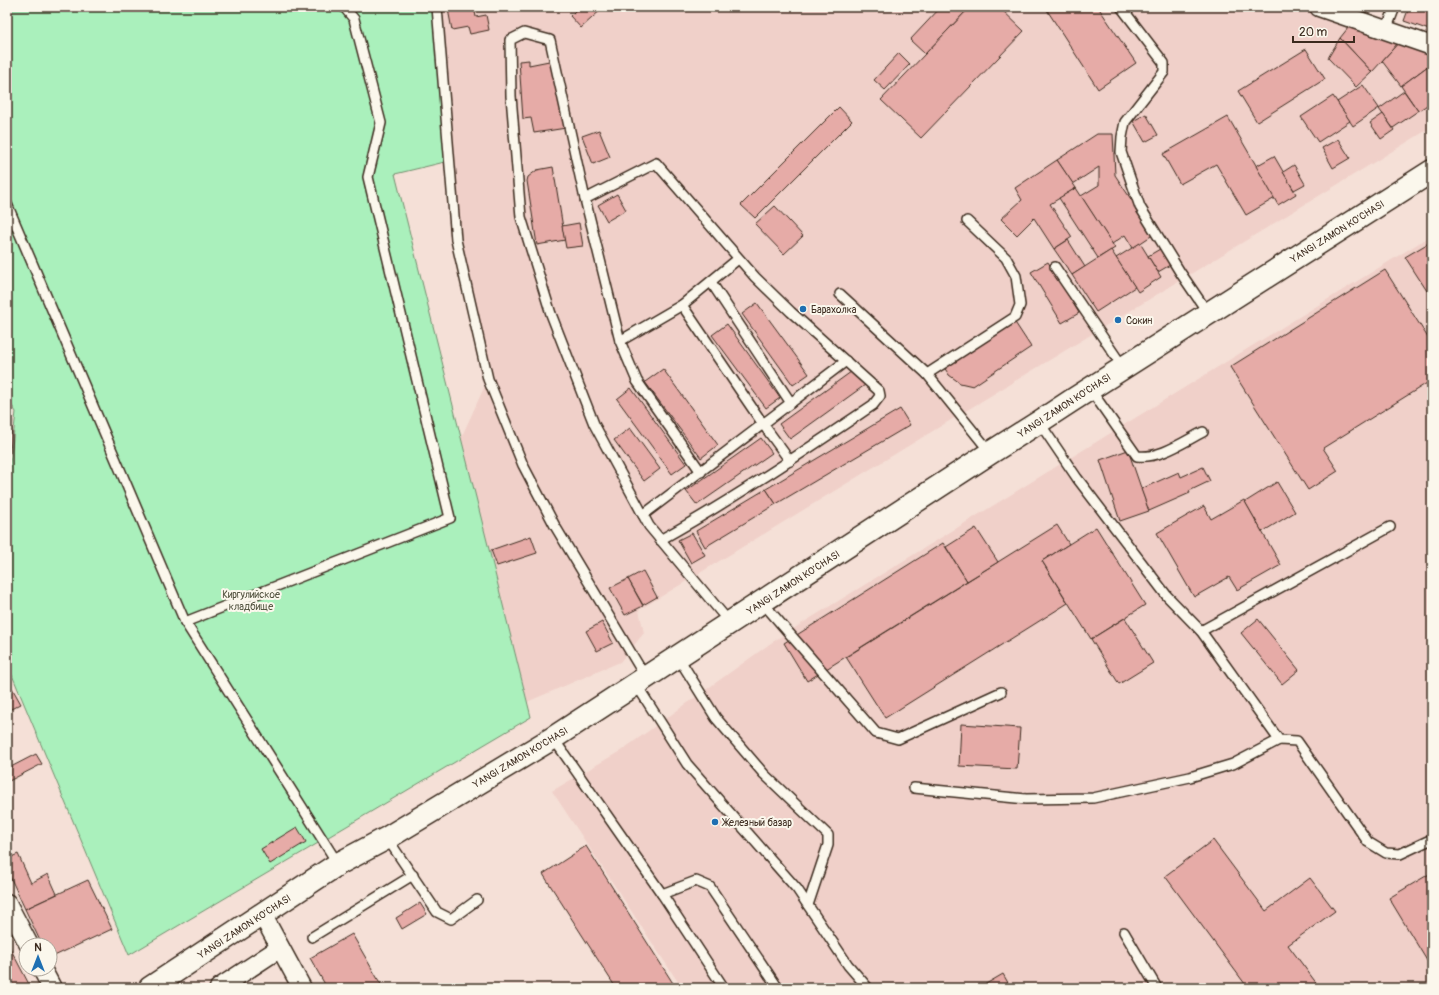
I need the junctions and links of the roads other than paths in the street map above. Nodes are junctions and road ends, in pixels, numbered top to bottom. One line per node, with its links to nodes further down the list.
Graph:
1 (344, 7): 34 (lane)
2 (437, 7): 38 (lane)
3 (1121, 7): 17 (lane)
4 (1319, 7): 6 (street)
5 (1395, 7): 6 (lane)
6 (1386, 30): 7 (street)
7 (1432, 46)
8 (1432, 170): 17 (street, YANGI ZAMON KO'CHASI)
9 (585, 199): 12 (lane); 18 (lane); 30 (lane)
10 (7, 204): 34 (lane)
11 (967, 221): 21 (lane)
12 (738, 259): 14 (lane); 19 (lane)
13 (1055, 267): 20 (lane)
14 (711, 282): 16 (lane); 23 (lane)
15 (840, 294): 21 (lane)
16 (682, 305): 18 (lane); 25 (lane)
17 (1208, 314): 20 (street, YANGI ZAMON KO'CHASI)
18 (620, 341): 29 (lane)
19 (846, 361): 23 (lane); 28 (lane)
20 (1123, 367): 22 (street, YANGI ZAMON KO'CHASI)
21 (927, 374): 27 (lane)
22 (1090, 389): 24 (street, YANGI ZAMON KO'CHASI); 26 (lane)
23 (792, 402): 25 (lane)
24 (1039, 422): 27 (street, YANGI ZAMON KO'CHASI); 36 (lane)
25 (763, 424): 28 (lane); 29 (lane)
26 (1203, 432)
27 (990, 453): 33 (street, YANGI ZAMON KO'CHASI)
28 (790, 461): 32 (lane)
29 (700, 472): 30 (lane)
30 (643, 515): 32 (lane)
31 (1390, 527): 36 (lane)
32 (660, 540): 35 (lane)
33 (762, 602): 35 (street, YANGI ZAMON KO'CHASI); 39 (lane)
34 (185, 622): 45 (lane)
35 (730, 623): 37 (street, YANGI ZAMON KO'CHASI)
36 (1200, 631): 41 (lane)
37 (678, 657): 38 (street, YANGI ZAMON KO'CHASI); 50 (lane)
38 (641, 681): 40 (street, YANGI ZAMON KO'CHASI); 50 (lane)
39 (1001, 692)
40 (553, 738): 43 (street, YANGI ZAMON KO'CHASI); 47 (lane)
41 (1279, 740): 42 (lane); 44 (lane)
42 (914, 788)
43 (387, 838): 45 (street, YANGI ZAMON KO'CHASI); 46 (lane)
44 (1432, 840)
45 (338, 864): 51 (street, YANGI ZAMON KO'CHASI)
46 (413, 876): 48 (lane); 54 (lane)
47 (662, 894): 61 (lane); 62 (lane)
48 (477, 900)
49 (7, 903): 53 (street)
50 (808, 905): 63 (lane)
51 (262, 914): 55 (street); 58 (street, YANGI ZAMON KO'CHASI)
52 (1124, 932): 64 (lane)
53 (25, 937)
54 (312, 937)
55 (280, 948): 59 (street); 60 (street)
56 (46, 977): 57 (street)
57 (52, 988)
58 (150, 988)
59 (219, 988)
60 (302, 988)
61 (724, 988)
62 (778, 988)
63 (868, 988)
64 (1157, 988)

